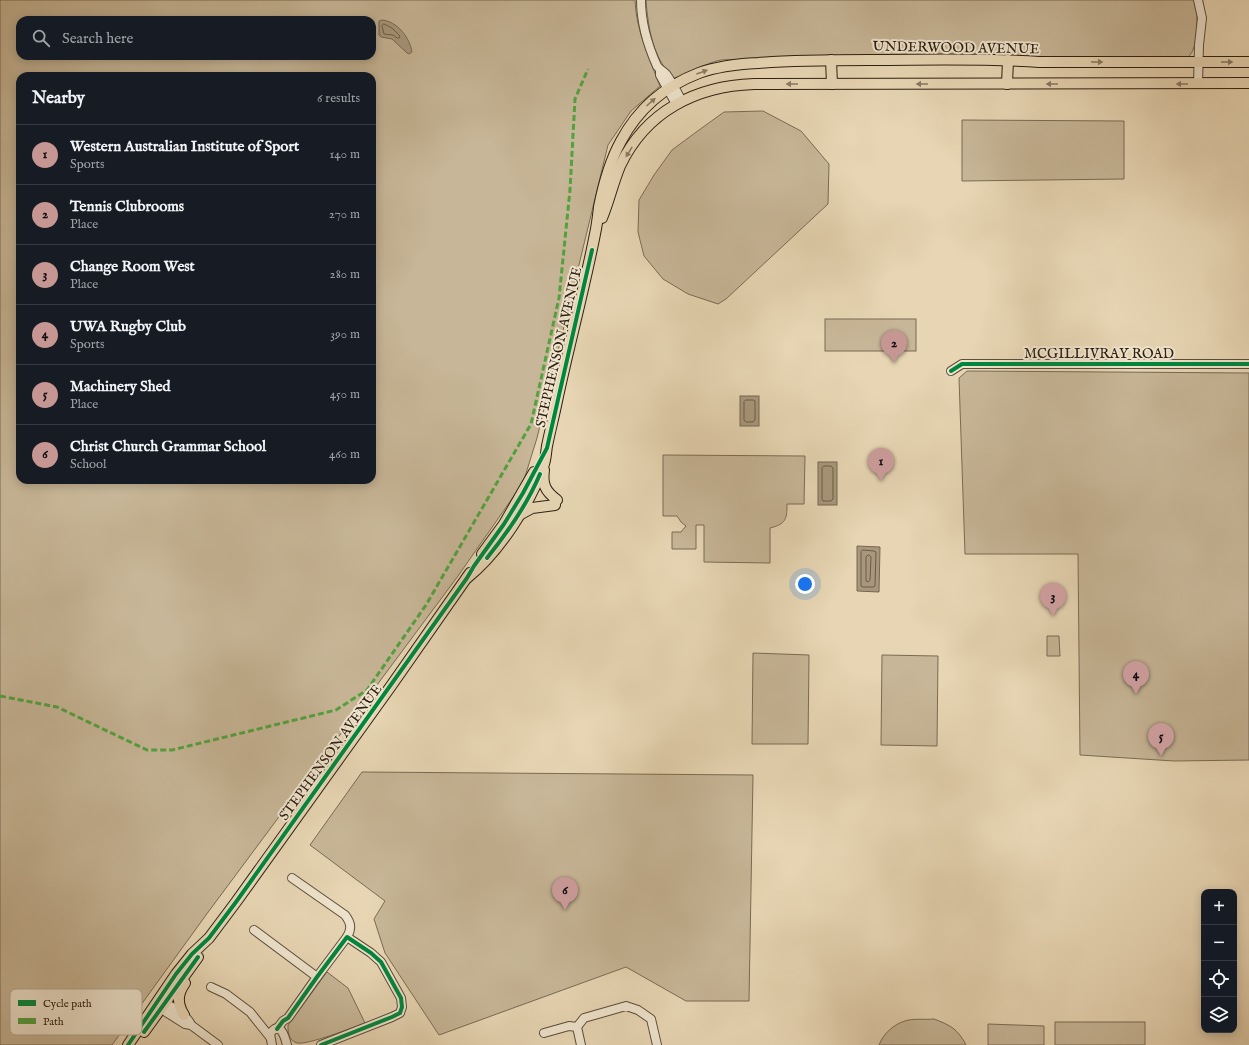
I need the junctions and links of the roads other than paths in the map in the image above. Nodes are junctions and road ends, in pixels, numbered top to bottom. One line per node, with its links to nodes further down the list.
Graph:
1 (641, 0): 11 (street)
2 (1198, 0): 5 (street)
3 (831, 60): 4 (main road, UNDERWOOD AVENUE); 7 (main road); 11 (main road, UNDERWOOD AVENUE, one-way to 3)
4 (1008, 60): 5 (main road, UNDERWOOD AVENUE, one-way to 5); 8 (main road)
5 (1198, 62): 6 (main road, UNDERWOOD AVENUE, one-way to 6); 9 (street)
6 (1249, 62)
7 (832, 84): 8 (main road, one-way to 7); 12 (main road, one-way to 12)
8 (1008, 84): 9 (main road, one-way to 8)
9 (1198, 84): 10 (main road)
10 (1249, 84)
11 (670, 87): 12 (street); 13 (main road, STEPHENSON AVENUE, one-way to 11)
12 (679, 102): 13 (main road, STEPHENSON AVENUE, one-way to 13)
13 (596, 233): 16 (main road, STEPHENSON AVENUE)
14 (1249, 364): 15 (street, MCGILLIVRAY ROAD)
15 (951, 371)
16 (547, 448): 17 (main road, STEPHENSON AVENUE); 19 (main road, STEPHENSON AVENUE)
17 (545, 462): 18 (main road, STEPHENSON AVENUE); 18 (main road)
18 (518, 516): 19 (main road, STEPHENSON AVENUE)
19 (468, 578): 23 (main road, STEPHENSON AVENUE)
20 (292, 878): 22 (street)
21 (254, 930): 25 (street)
22 (347, 937): 25 (street); 41 (street)
23 (209, 938): 24 (main road, STEPHENSON AVENUE); 27 (main road, STEPHENSON AVENUE)
24 (200, 953): 28 (main road, STEPHENSON AVENUE); 29 (main road)
25 (317, 977): 37 (street)
26 (211, 987): 37 (street)
27 (165, 990): 28 (street); 31 (main road, STEPHENSON AVENUE)
28 (164, 1003): 29 (street); 30 (street); 33 (main road, STEPHENSON AVENUE)
29 (184, 1016): 30 (street)
30 (191, 1025): 39 (street)
31 (142, 1027)
32 (577, 1027): 34 (street); 42 (street); 43 (street)
33 (142, 1030)
34 (544, 1033)
35 (137, 1035): 38 (main road, STEPHENSON AVENUE)
36 (138, 1035): 38 (main road, STEPHENSON AVENUE)
37 (275, 1035): 40 (street)
38 (131, 1044)
39 (218, 1045)
40 (287, 1045)
41 (321, 1045)
42 (581, 1045)
43 (657, 1045)

